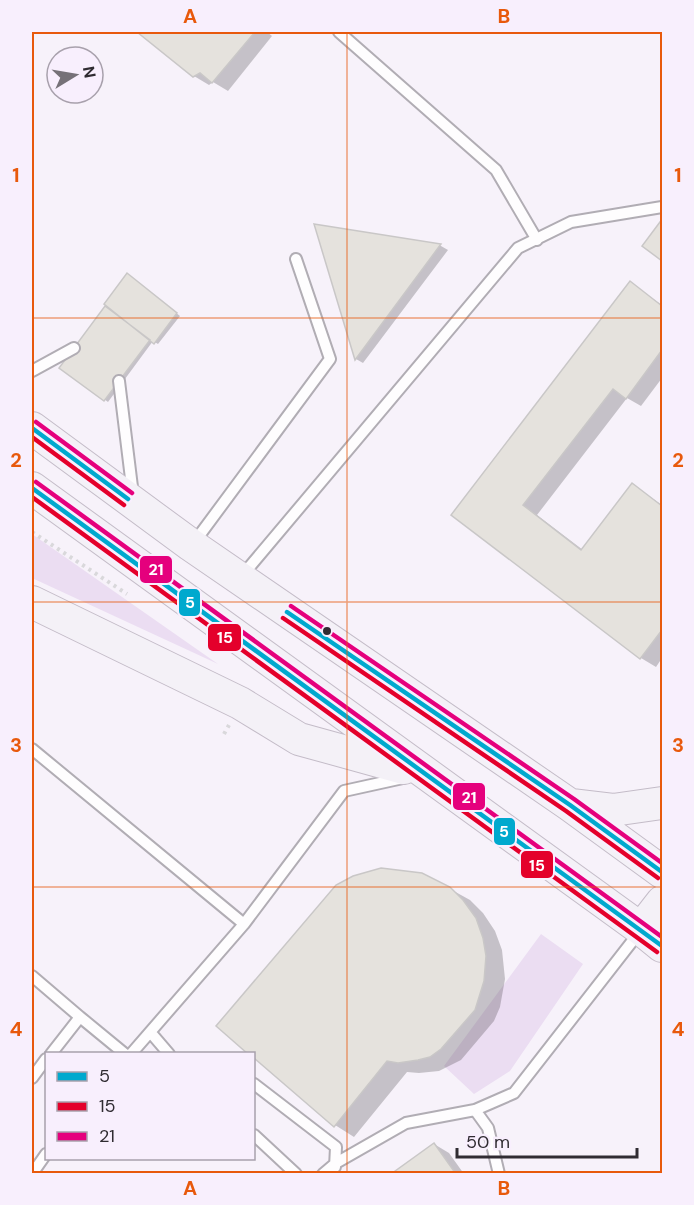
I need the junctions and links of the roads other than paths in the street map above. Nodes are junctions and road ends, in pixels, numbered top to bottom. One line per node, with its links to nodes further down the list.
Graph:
1 (339, 32): 3 (lane)
2 (663, 207): 3 (lane)
3 (537, 240): 12 (lane)
4 (296, 259): 11 (lane)
5 (74, 348): 6 (lane)
6 (32, 371)
7 (119, 381): 10 (lane)
8 (32, 428): 10 (main road)
9 (32, 488): 15 (main road)
10 (134, 504): 11 (main road)
11 (191, 545): 12 (main road)
12 (239, 579): 17 (main road)
13 (32, 602): 15 (main road)
14 (32, 749): 20 (lane)
15 (424, 773): 20 (lane); 21 (main road)
16 (663, 803): 17 (main road)
17 (570, 805): 18 (main road)
18 (663, 872)
19 (663, 902): 21 (main road)
20 (244, 924): 24 (lane)
21 (652, 938): 32 (lane)
22 (32, 976): 23 (lane)
23 (80, 1017): 25 (lane); 26 (lane)
24 (151, 1033): 27 (lane); 28 (lane)
25 (52, 1052)
26 (124, 1052)
27 (132, 1052)
28 (168, 1052)
29 (45, 1060): 30 (lane)
30 (32, 1078)
31 (255, 1085): 35 (lane)
32 (475, 1110): 35 (lane); 39 (lane)
33 (255, 1136): 37 (lane)
34 (45, 1155): 36 (lane)
35 (335, 1168): 38 (lane)
36 (32, 1173)
37 (296, 1173)
38 (322, 1173)
39 (499, 1173)

